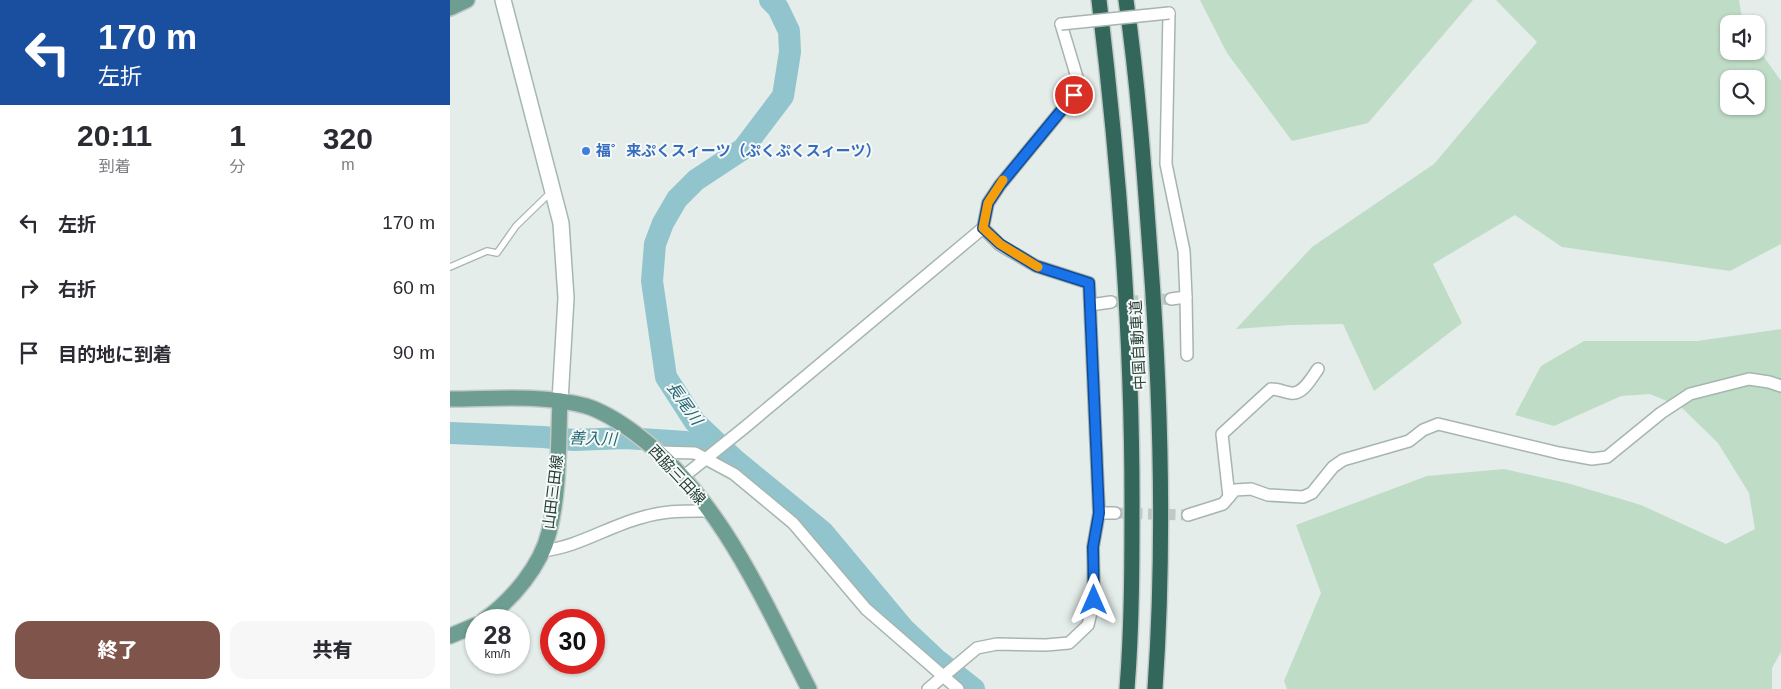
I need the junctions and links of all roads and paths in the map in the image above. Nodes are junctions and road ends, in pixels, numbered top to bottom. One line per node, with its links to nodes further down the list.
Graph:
1 (467, 0): 5 (main road)
2 (504, 0): 6 (street)
3 (1099, 0): 34 (highway, 中国自動車道)
4 (1126, 0): 35 (highway, 中国自動車道)
5 (450, 8)
6 (552, 191): 8 (lane); 17 (street)
7 (983, 228): 9 (street, bridge); 12 (street); 19 (street)
8 (450, 267)
9 (1186, 298): 10 (street); 13 (street)
10 (1171, 299)
11 (1111, 302): 12 (street)
12 (1090, 305): 23 (street)
13 (1187, 355)
14 (1318, 369): 21 (street)
15 (1781, 386): 21 (street)
16 (450, 399): 17 (main road, 西脇三田線)
17 (560, 401): 18 (main road, 西脇三田線); 26 (main road, 山田三田線)
18 (656, 450): 19 (street); 20 (main road, 西脇三田線)
19 (707, 459): 20 (street); 30 (street)
20 (683, 477): 22 (main road, 西脇三田線)
21 (1229, 497): 25 (street)
22 (710, 511): 26 (street); 31 (main road, 西脇三田線)
23 (1099, 513): 24 (street); 30 (street)
24 (1116, 513)
25 (1188, 515)
26 (541, 551): 27 (main road, 山田三田線)
27 (498, 609)
28 (465, 630): 29 (main road)
29 (450, 636)
30 (942, 676): 32 (street); 33 (street)
31 (809, 689)
32 (928, 689)
33 (958, 689)
34 (1127, 689)
35 (1155, 689)

